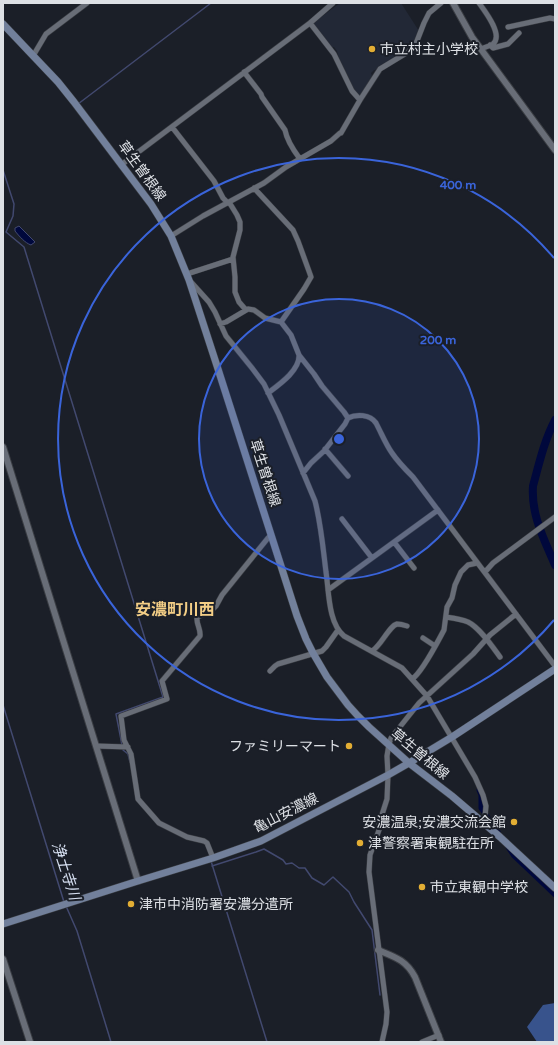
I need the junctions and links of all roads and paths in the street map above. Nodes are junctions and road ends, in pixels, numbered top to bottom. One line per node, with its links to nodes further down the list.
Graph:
1 (87, 3): 13 (street)
2 (333, 3): 7 (street)
3 (441, 3): 15 (street)
4 (453, 3): 12 (street)
5 (479, 3): 11 (street)
6 (555, 19): 9 (street)
7 (310, 23): 14 (street); 15 (street)
8 (3, 24): 13 (main road, 草生曽根線)
9 (508, 27)
10 (519, 33): 11 (street)
11 (490, 45): 12 (street)
12 (481, 49): 17 (street)
13 (33, 56): 19 (main road, 草生曽根線)
14 (244, 72): 16 (street); 18 (street)
15 (360, 100): 18 (street)
16 (172, 127): 19 (street); 21 (street)
17 (555, 150)
18 (300, 159): 20 (street)
19 (121, 165): 22 (main road, 草生曽根線)
20 (254, 188): 21 (street); 26 (street)
21 (229, 202): 22 (street); 23 (street)
22 (171, 236): 24 (main road, 草生曽根線)
23 (233, 259): 24 (street); 25 (street)
24 (188, 277): 27 (street); 38 (main road, 草生曽根線)
25 (246, 310): 26 (street); 27 (street)
26 (281, 322): 28 (street)
27 (220, 324): 29 (street)
28 (299, 355): 29 (street); 30 (street)
29 (268, 393): 33 (street)
30 (348, 418): 32 (street); 35 (street)
31 (3, 447): 61 (street)
32 (325, 450): 33 (street); 34 (street)
33 (303, 473): 44 (street)
34 (348, 476)
35 (438, 510): 39 (street); 41 (street)
36 (555, 517): 43 (street)
37 (342, 519): 40 (street)
38 (271, 535): 53 (main road, 草生曽根線); 62 (street)
39 (394, 542): 40 (street); 42 (street)
40 (372, 558): 44 (street)
41 (477, 563): 43 (street); 46 (street)
42 (414, 568)
43 (485, 572): 45 (street)
44 (328, 590): 48 (street)
45 (516, 614): 50 (street); 55 (street)
46 (446, 617): 50 (street); 51 (street)
47 (407, 626): 52 (street)
48 (338, 630): 52 (street); 53 (street)
49 (423, 638): 51 (street)
50 (487, 638): 54 (street); 58 (street)
51 (435, 646): 57 (street)
52 (372, 651): 57 (street)
53 (313, 653): 56 (street); 60 (main road, 草生曽根線)
54 (500, 657)
55 (555, 667): 59 (main road, 亀山安濃線)
56 (270, 671)
57 (412, 678): 58 (street)
58 (427, 696): 59 (street); 60 (street)
59 (452, 737): 63 (main road, 亀山安濃線); 65 (street)
60 (389, 744): 63 (main road, 草生曽根線); 64 (street)
61 (96, 746): 62 (street); 67 (street)
62 (128, 747): 66 (street)
63 (409, 763): 64 (main road, 亀山安濃線); 65 (main road, 草生曽根線)
64 (388, 775): 66 (main road, 亀山安濃線); 70 (street)
65 (483, 822): 68 (main road, 草生曽根線)
66 (210, 859): 67 (main road, 亀山安濃線)
67 (138, 881): 69 (main road, 亀山安濃線)
68 (555, 888)
69 (3, 924)
70 (378, 950): 72 (street); 75 (street)
71 (3, 959): 74 (street)
72 (439, 1035): 73 (street); 77 (street)
73 (429, 1041): 76 (street)
74 (30, 1042)
75 (382, 1042)
76 (422, 1042)
77 (441, 1042)

